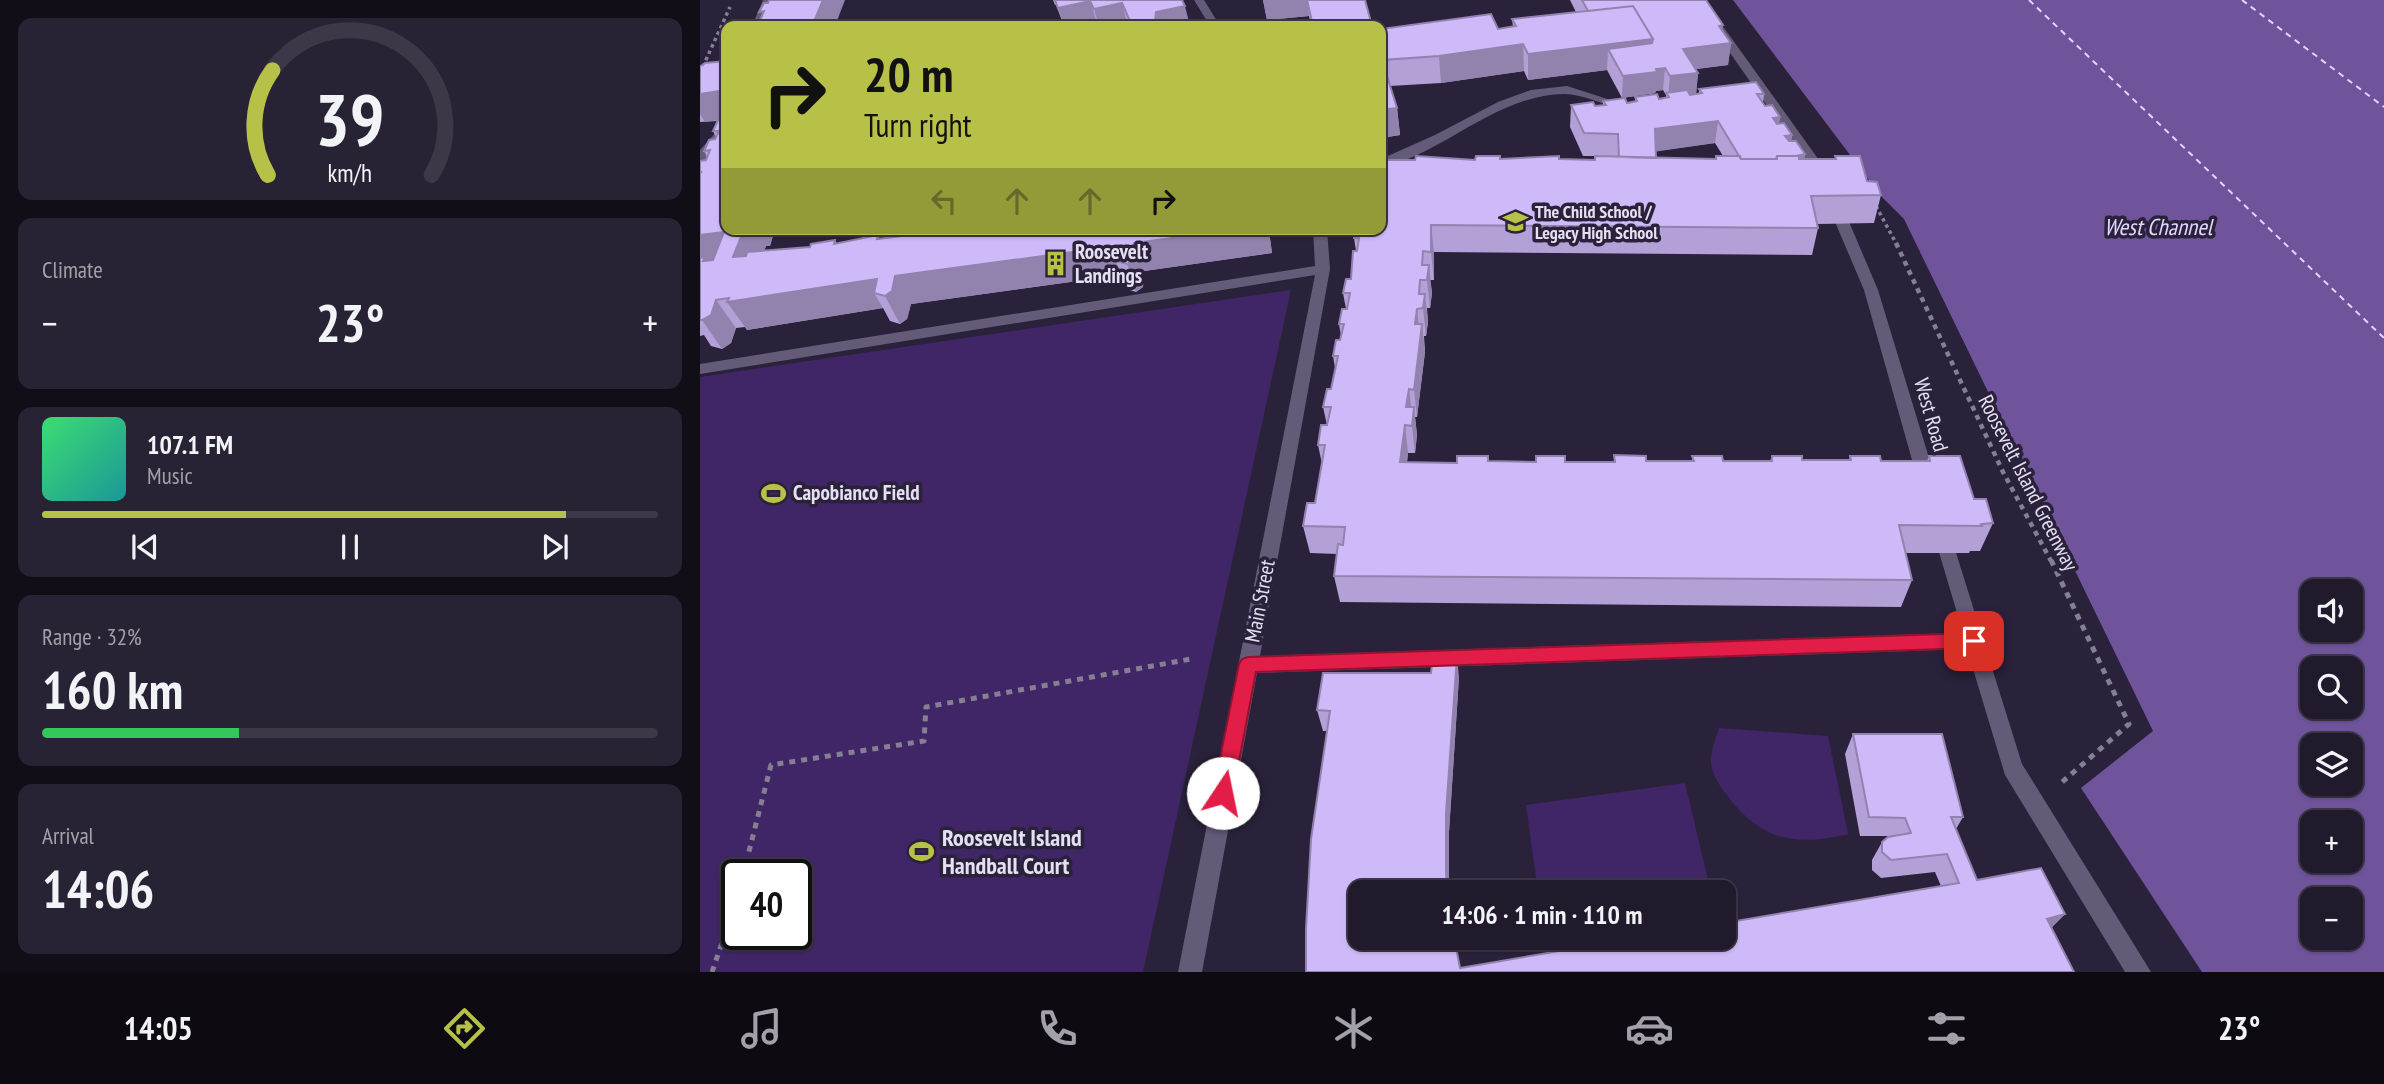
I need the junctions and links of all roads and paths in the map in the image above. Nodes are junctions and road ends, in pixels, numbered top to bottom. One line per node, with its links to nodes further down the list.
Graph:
1 (733, 0): 5 (path)
2 (768, 0): 6 (street)
3 (1199, 0): 7 (street)
4 (1698, 0): 18 (street, West Road)
5 (724, 21)
6 (759, 21)
7 (1212, 21)
8 (721, 27): 9 (path)
9 (700, 73)
10 (1645, 109): 13 (street)
11 (721, 134): 12 (street)
12 (700, 158)
13 (1386, 162)
14 (1873, 203): 21 (path, Roosevelt Island Greenway)
15 (1320, 235): 16 (street, Main Street)
16 (1323, 269): 17 (street); 20 (street, Main Street)
17 (700, 369)
18 (1974, 641): 20 (street); 26 (street, West Road)
19 (1191, 659): 22 (path)
20 (1248, 664): 25 (street, Main Street)
21 (2052, 791)
22 (747, 859)
23 (721, 946): 24 (path)
24 (712, 972)
25 (1190, 972)
26 (2139, 972)

